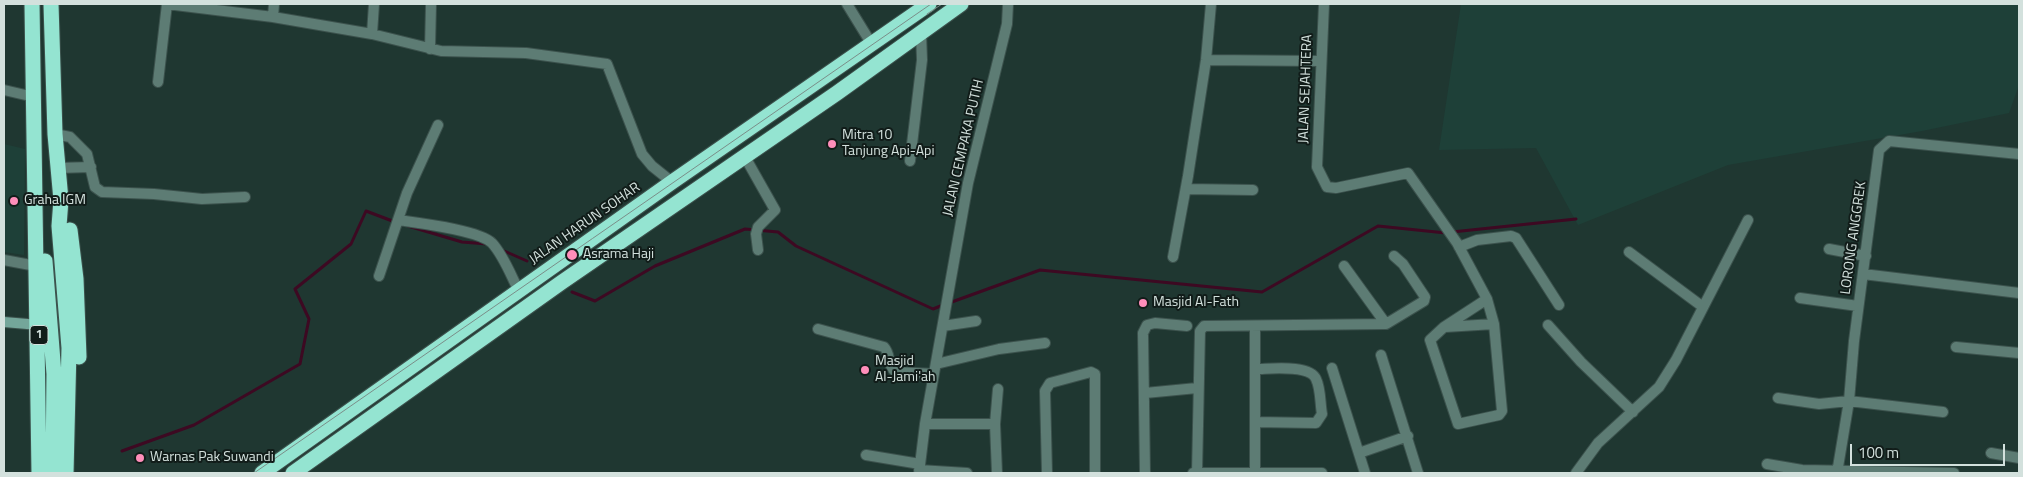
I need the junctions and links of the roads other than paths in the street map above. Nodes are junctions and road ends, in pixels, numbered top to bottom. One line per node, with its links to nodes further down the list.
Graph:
1 (32, 4): 22 (highway, 1)
2 (51, 4): 24 (highway, 1)
3 (167, 4): 13 (street); 20 (street)
4 (274, 4): 13 (street)
5 (374, 4): 15 (street)
6 (431, 4): 17 (street)
7 (847, 4): 16 (street)
8 (929, 4): 16 (highway, JALAN HARUN SOHAR)
9 (961, 4): 14 (highway)
10 (1008, 4): 59 (street, JALAN CEMPAKA PUTIH)
11 (1210, 4): 18 (street)
12 (1324, 4): 19 (street, JALAN SEJAHTERA)
13 (273, 17): 15 (street)
14 (921, 33): 26 (highway); 27 (street)
15 (372, 34): 17 (street)
16 (870, 43): 30 (highway, JALAN HARUN SOHAR)
17 (430, 49): 30 (street)
18 (1206, 60): 19 (street); 31 (street)
19 (1320, 61): 38 (street, JALAN SEJAHTERA)
20 (158, 82)
21 (4, 90): 22 (street)
22 (34, 98): 34 (highway, 1)
23 (438, 125): 37 (street)
24 (55, 134): 28 (street); 29 (highway, 1)
25 (2019, 154): 44 (street, LORONG ANGGREK)
26 (744, 157): 40 (street); 70 (highway)
27 (910, 161)
28 (91, 167): 29 (street); 33 (street)
29 (58, 168): 35 (highway, 1)
30 (672, 182): 50 (highway, JALAN HARUN SOHAR)
31 (1186, 189): 32 (street); 42 (street)
32 (1253, 190)
33 (246, 197)
34 (37, 199): 46 (highway, 1); 96 (highway, 1)
35 (61, 202): 97 (highway, 1); 98 (highway, 1)
36 (1748, 220): 56 (street)
37 (397, 222): 49 (street); 50 (street)
38 (1458, 245): 53 (street); 54 (street)
39 (1829, 249): 44 (street)
40 (758, 250)
41 (1629, 252): 56 (street)
42 (1173, 256)
43 (1394, 256): 61 (street)
44 (1866, 256): 48 (street, LORONG ANGGREK)
45 (4, 260): 46 (street)
46 (36, 266): 60 (highway, 1)
47 (1344, 266): 61 (street)
48 (1863, 274): 51 (street); 55 (street, LORONG ANGGREK)
49 (379, 276)
50 (519, 291): 68 (highway, JALAN HARUN SOHAR)
51 (2019, 292)
52 (1800, 298): 55 (street)
53 (1487, 299): 62 (street); 66 (street)
54 (1559, 306)
55 (1858, 306): 81 (street, LORONG ANGGREK)
56 (1703, 307): 82 (street)
57 (976, 321): 59 (street)
58 (4, 322): 60 (street)
59 (944, 322): 75 (street)
60 (39, 324): 95 (highway, 1)
61 (1386, 324): 65 (street)
62 (1494, 324): 66 (street); 66 (street)
63 (1548, 325): 82 (street)
64 (1187, 326): 79 (street)
65 (1254, 326): 76 (street); 77 (street)
66 (1444, 327)
67 (818, 329): 75 (street)
68 (463, 331): 70 (highway); 99 (highway, JALAN HARUN SOHAR)
69 (1044, 343): 75 (street)
70 (473, 346): 100 (highway)
71 (1956, 347): 72 (street)
72 (2019, 353)
73 (1381, 355): 87 (street)
74 (1332, 368): 88 (street)
75 (935, 369): 85 (street)
76 (1256, 369): 84 (street); 84 (street)
77 (1197, 388): 79 (street); 107 (street)
78 (998, 389): 86 (street)
79 (1145, 393): 105 (street)
80 (1778, 398): 81 (street)
81 (1850, 401): 83 (street); 94 (street, LORONG ANGGREK)
82 (1632, 412): 112 (street)
83 (1942, 412)
84 (1255, 422): 108 (street)
85 (925, 424): 86 (street); 93 (street)
86 (995, 424): 102 (street)
87 (1408, 436): 88 (street); 111 (street)
88 (1359, 453): 110 (street)
89 (1991, 453): 91 (street)
90 (866, 455): 93 (street)
91 (2019, 458)
92 (1767, 464): 94 (street)
93 (919, 469): 101 (street)
94 (1837, 471): 113 (street)
95 (39, 473)
96 (53, 473)
97 (66, 473)
98 (77, 473)
99 (262, 473)
100 (293, 473)
101 (968, 473)
102 (996, 473)
103 (1047, 473): 104 (street)
104 (1095, 473)
105 (1145, 473)
106 (1193, 473): 107 (street)
107 (1197, 473): 108 (street)
108 (1255, 473): 109 (street)
109 (1322, 473)
110 (1364, 473)
111 (1418, 473)
112 (1576, 473)
113 (1954, 473)

